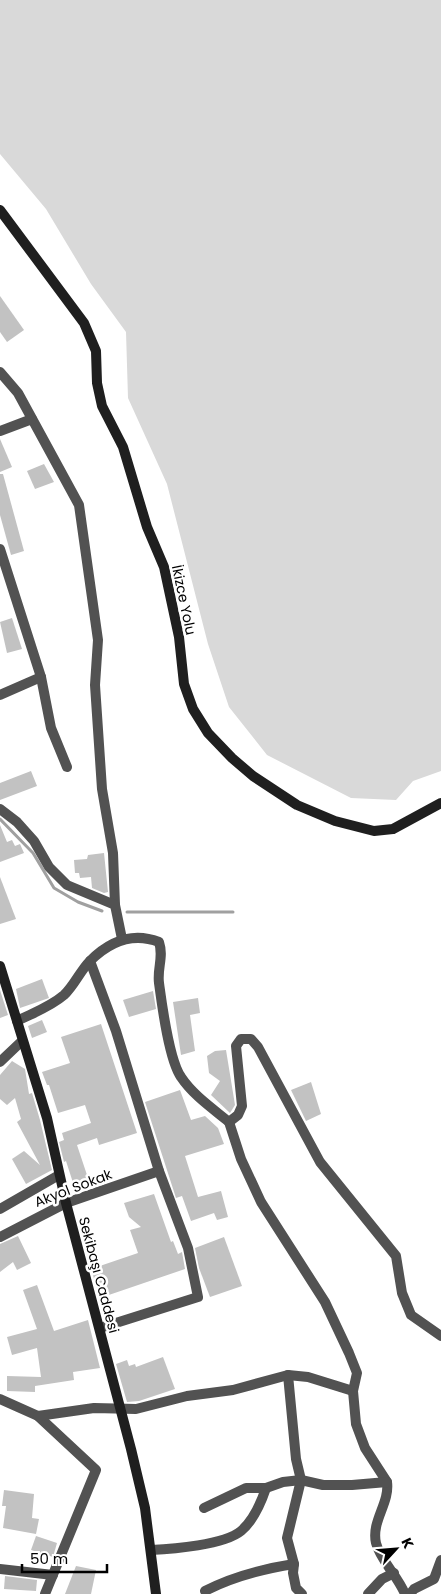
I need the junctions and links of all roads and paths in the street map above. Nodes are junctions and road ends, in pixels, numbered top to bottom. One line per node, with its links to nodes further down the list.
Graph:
1 (0, 210): 9 (street, İkizce Yolu)
2 (0, 372): 3 (street)
3 (32, 419): 4 (street); 11 (street)
4 (0, 430)
5 (0, 549): 6 (street)
6 (41, 677): 7 (street); 8 (street)
7 (0, 694)
8 (67, 767)
9 (441, 803)
10 (0, 809): 11 (street)
11 (115, 906): 12 (street)
12 (122, 938): 13 (street); 18 (street)
13 (90, 961): 15 (street); 19 (street)
14 (0, 966): 15 (street, Sekibaşı Caddesi)
15 (17, 1021): 16 (street, Sekibaşı Caddesi)
16 (22, 1041): 17 (street); 20 (street, Sekibaşı Caddesi)
17 (0, 1062)
18 (229, 1122): 25 (street); 27 (street)
19 (159, 1170): 21 (street, Akyol Sokak); 24 (street)
20 (59, 1175): 21 (street, Sekibaşı Caddesi); 22 (street)
21 (66, 1203): 23 (street, Akyol Sokak); 24 (street, Sekibaşı Caddesi)
22 (0, 1209)
23 (0, 1237)
24 (100, 1328): 30 (street, Sekibaşı Caddesi)
25 (441, 1336)
26 (288, 1375): 27 (street); 30 (street); 32 (street)
27 (353, 1391): 33 (street)
28 (0, 1399): 29 (street); 31 (street)
29 (0, 1405)
30 (121, 1410): 31 (street); 36 (street, Sekibaşı Caddesi)
31 (38, 1416): 41 (street)
32 (301, 1480): 33 (street); 34 (street); 38 (street)
33 (387, 1482): 40 (street)
34 (266, 1488): 35 (street); 36 (street)
35 (204, 1508)
36 (151, 1550): 44 (street, Sekibaşı Caddesi)
37 (441, 1560): 48 (street)
38 (294, 1564): 42 (street); 45 (street)
39 (0, 1569): 41 (street)
40 (394, 1573): 46 (street); 47 (street)
41 (53, 1575): 43 (street)
42 (206, 1590)
43 (46, 1594)
44 (156, 1594)
45 (302, 1594)
46 (368, 1594)
47 (405, 1594)
48 (410, 1594)

